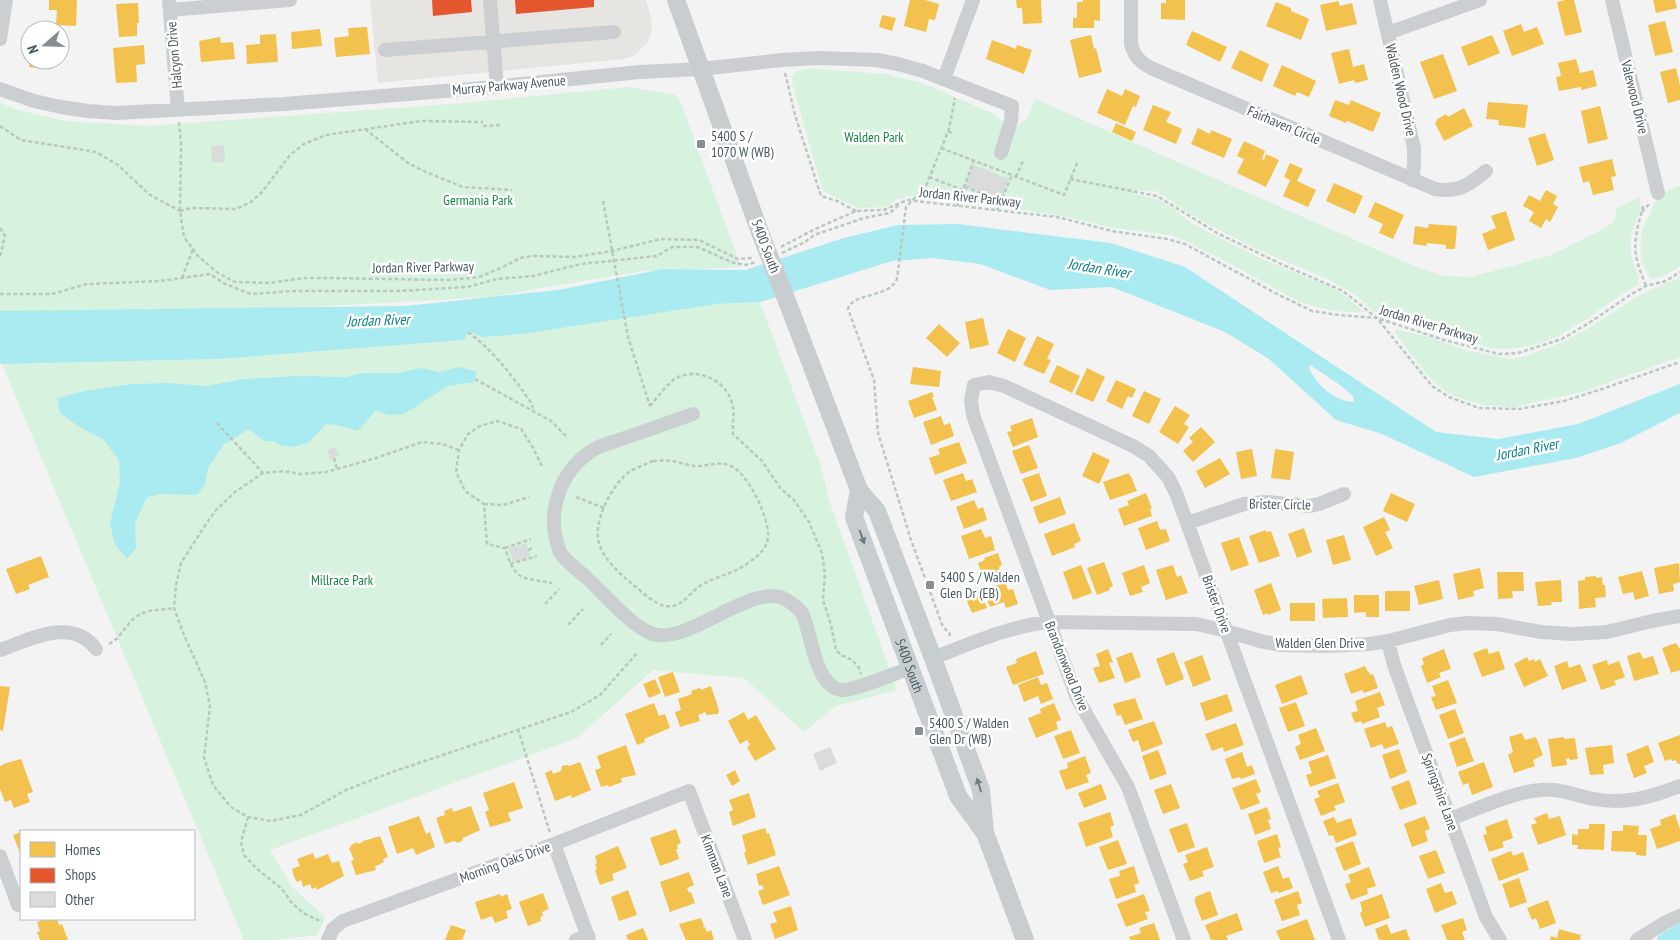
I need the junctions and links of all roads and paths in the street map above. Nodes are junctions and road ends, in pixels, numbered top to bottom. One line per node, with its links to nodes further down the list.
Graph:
1 (6, 0): 13 (street)
2 (290, 0): 10 (street)
3 (490, 0): 14 (street)
4 (676, 0): 17 (main road, 5400 South)
5 (973, 0): 18 (street)
6 (1131, 0): 40 (street, Fairhaven Circle)
7 (1380, 0): 12 (street, Walden Wood Drive)
8 (1480, 0): 12 (street)
9 (1612, 0): 43 (street, Valewood Drive)
10 (170, 5): 22 (street, Halcyon Drive)
11 (614, 32): 14 (street)
12 (1388, 33): 40 (street, Walden Wood Drive)
13 (0, 39)
14 (493, 41): 15 (street); 19 (street)
15 (385, 50)
16 (782, 60): 17 (street, Murray Parkway Avenue); 18 (street, Murray Parkway Avenue); 52 (path)
17 (701, 69): 19 (street, Murray Parkway Avenue); 78 (main road, 5400 South, bridge)
18 (944, 79): 31 (street, Murray Parkway Avenue)
19 (497, 87): 22 (street, Murray Parkway Avenue)
20 (0, 89): 22 (street, Murray Parkway Avenue)
21 (954, 98): 28 (path)
22 (178, 110): 51 (path, Jordan River Parkway)
23 (483, 122): 27 (path)
24 (500, 125): 26 (path)
25 (0, 126): 51 (path)
26 (483, 126)
27 (365, 129): 42 (path); 51 (path)
28 (948, 131): 29 (path); 30 (path)
29 (954, 134)
30 (941, 148): 32 (path); 37 (path)
31 (1001, 153)
32 (974, 160): 36 (path); 41 (path)
33 (1023, 161): 38 (path)
34 (1078, 161): 39 (path)
35 (1486, 171): 40 (street, Fairhaven Circle)
36 (1012, 175): 38 (path); 46 (path)
37 (929, 177): 41 (path); 45 (path)
38 (1016, 177): 39 (path)
39 (1070, 179): 64 (path)
40 (1412, 180)
41 (964, 189): 46 (path); 48 (path)
42 (512, 190)
43 (1658, 193)
44 (603, 201): 56 (path)
45 (911, 201): 47 (path, Jordan River Parkway); 48 (path, Jordan River Parkway); 101 (path)
46 (1001, 201): 50 (path)
47 (903, 202): 52 (path, Jordan River Parkway); 58 (path)
48 (957, 206): 50 (path, Jordan River Parkway)
49 (1643, 206): 62 (path)
50 (997, 210): 64 (path, Jordan River Parkway)
51 (180, 211): 55 (path, Jordan River Parkway)
52 (856, 211): 54 (path, Jordan River Parkway)
53 (0, 228): 57 (path)
54 (779, 248)
55 (193, 249): 56 (path, Jordan River Parkway); 61 (path)
56 (612, 251): 59 (path); 59 (path, Jordan River Parkway)
57 (0, 256)
58 (775, 256)
59 (614, 261): 61 (path); 109 (path)
60 (1680, 272): 62 (path, Jordan River Parkway)
61 (182, 278): 63 (path)
62 (1646, 286): 64 (path, Jordan River Parkway)
63 (0, 294)
64 (1377, 318): 66 (path)
65 (468, 332): 69 (path)
66 (1680, 362)
67 (475, 379): 69 (path)
68 (974, 385): 84 (street, Brister Drive); 97 (street, Brandonwood Drive)
69 (533, 411): 72 (path)
70 (693, 414): 109 (street)
71 (217, 423): 77 (path)
72 (568, 438)
73 (459, 450): 75 (path); 76 (path); 82 (path)
74 (334, 458): 76 (path)
75 (542, 466)
76 (337, 469): 77 (path)
77 (262, 473): 94 (path)
78 (859, 490): 107 (main road, 5400 South); 108 (main road, 5400 South, one-way to 108)
79 (1344, 494): 84 (street, Brister Circle)
80 (529, 497): 82 (path)
81 (576, 497): 83 (path)
82 (484, 504): 86 (path)
83 (604, 508): 83 (path)
84 (1187, 523): 99 (street, Brister Drive)
85 (531, 540): 86 (path)
86 (505, 548): 90 (path)
87 (533, 548): 88 (path)
88 (528, 550)
89 (537, 556): 90 (path)
90 (510, 564): 91 (path)
91 (552, 583)
92 (559, 589): 93 (path)
93 (545, 604)
94 (174, 608): 104 (path); 113 (path)
95 (583, 609): 98 (path)
96 (1680, 616): 102 (street, Walden Glen Drive)
97 (1049, 622): 99 (street, Walden Glen Drive); 107 (street, Walden Glen Drive); 124 (street, Brandonwood Drive)
98 (568, 625)
99 (1227, 631): 102 (street, Walden Glen Drive); 125 (street, Brister Drive)
100 (611, 634): 103 (path)
101 (950, 636)
102 (1388, 641): 114 (street, Springshire Lane)
103 (601, 645)
104 (96, 649): 105 (street)
105 (0, 650)
106 (637, 653): 110 (path)
107 (933, 658): 115 (main road, 5400 South, one-way to 107)
108 (910, 668): 109 (street); 115 (main road, 5400 South)
109 (865, 684)
110 (518, 729): 113 (path); 116 (path)
111 (1680, 786): 114 (street)
112 (689, 791): 116 (street, Morning Oaks Drive); 122 (street, Kimman Lane)
113 (248, 817): 120 (path)
114 (1450, 819): 126 (street, Springshire Lane)
115 (985, 833): 123 (main road, 5400 South)
116 (554, 844): 120 (street, Morning Oaks Drive); 121 (street)
117 (0, 856): 118 (street)
118 (18, 905)
119 (1680, 916): 127 (street)
120 (331, 934)
121 (584, 938)
122 (745, 940)
123 (1025, 940)
124 (1184, 940)
125 (1339, 940)
126 (1500, 940)
127 (1637, 940)

